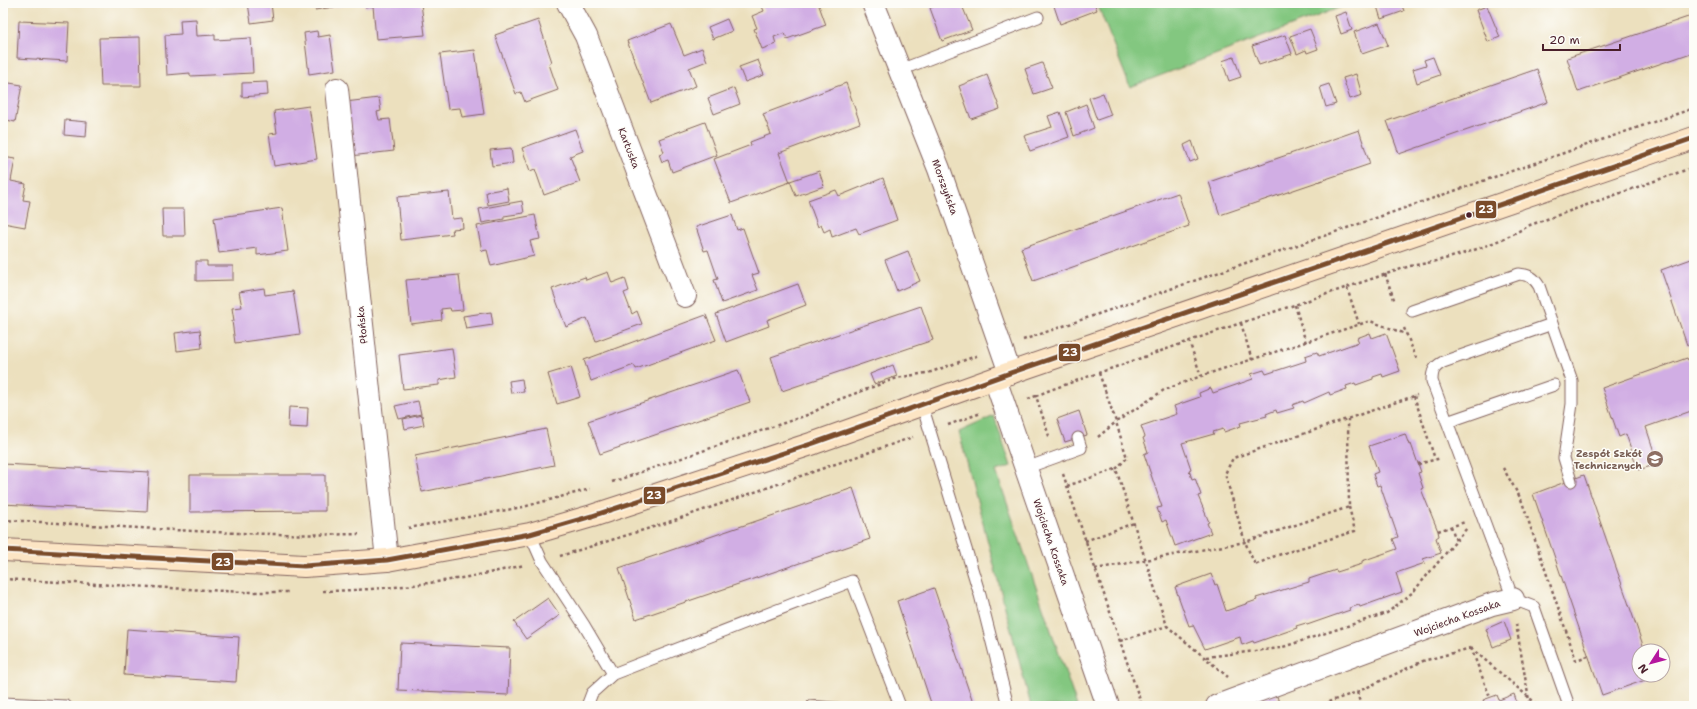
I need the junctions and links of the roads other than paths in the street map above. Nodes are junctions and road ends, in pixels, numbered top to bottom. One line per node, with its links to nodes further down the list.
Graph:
1 (568, 3): 7 (street, Kartuska)
2 (873, 3): 4 (street, Morszyńska)
3 (1038, 17): 4 (lane)
4 (900, 70): 10 (street, Morszyńska)
5 (337, 89): 19 (street, Płońska)
6 (1694, 138): 10 (main road)
7 (685, 296)
8 (1412, 311): 9 (lane)
9 (1552, 324): 13 (lane, Wojciecha Kossaka); 16 (lane)
10 (1003, 376): 12 (main road); 15 (street, Wojciecha Kossaka)
11 (1554, 385): 13 (lane)
12 (922, 405): 17 (main road); 26 (lane)
13 (1447, 422): 20 (lane, Wojciecha Kossaka)
14 (1078, 438): 15 (lane)
15 (1026, 468): 27 (street, Wojciecha Kossaka)
16 (1571, 481)
17 (530, 534): 19 (main road); 21 (lane)
18 (3, 550): 19 (main road)
19 (387, 560)
20 (1513, 599): 28 (street, Wojciecha Kossaka); 29 (lane)
21 (612, 674): 24 (lane); 25 (lane)
22 (3, 702): 23 (lane)
23 (66, 706)
24 (587, 706)
25 (900, 706)
26 (1008, 706)
27 (1108, 706)
28 (1217, 706)
29 (1569, 706)

